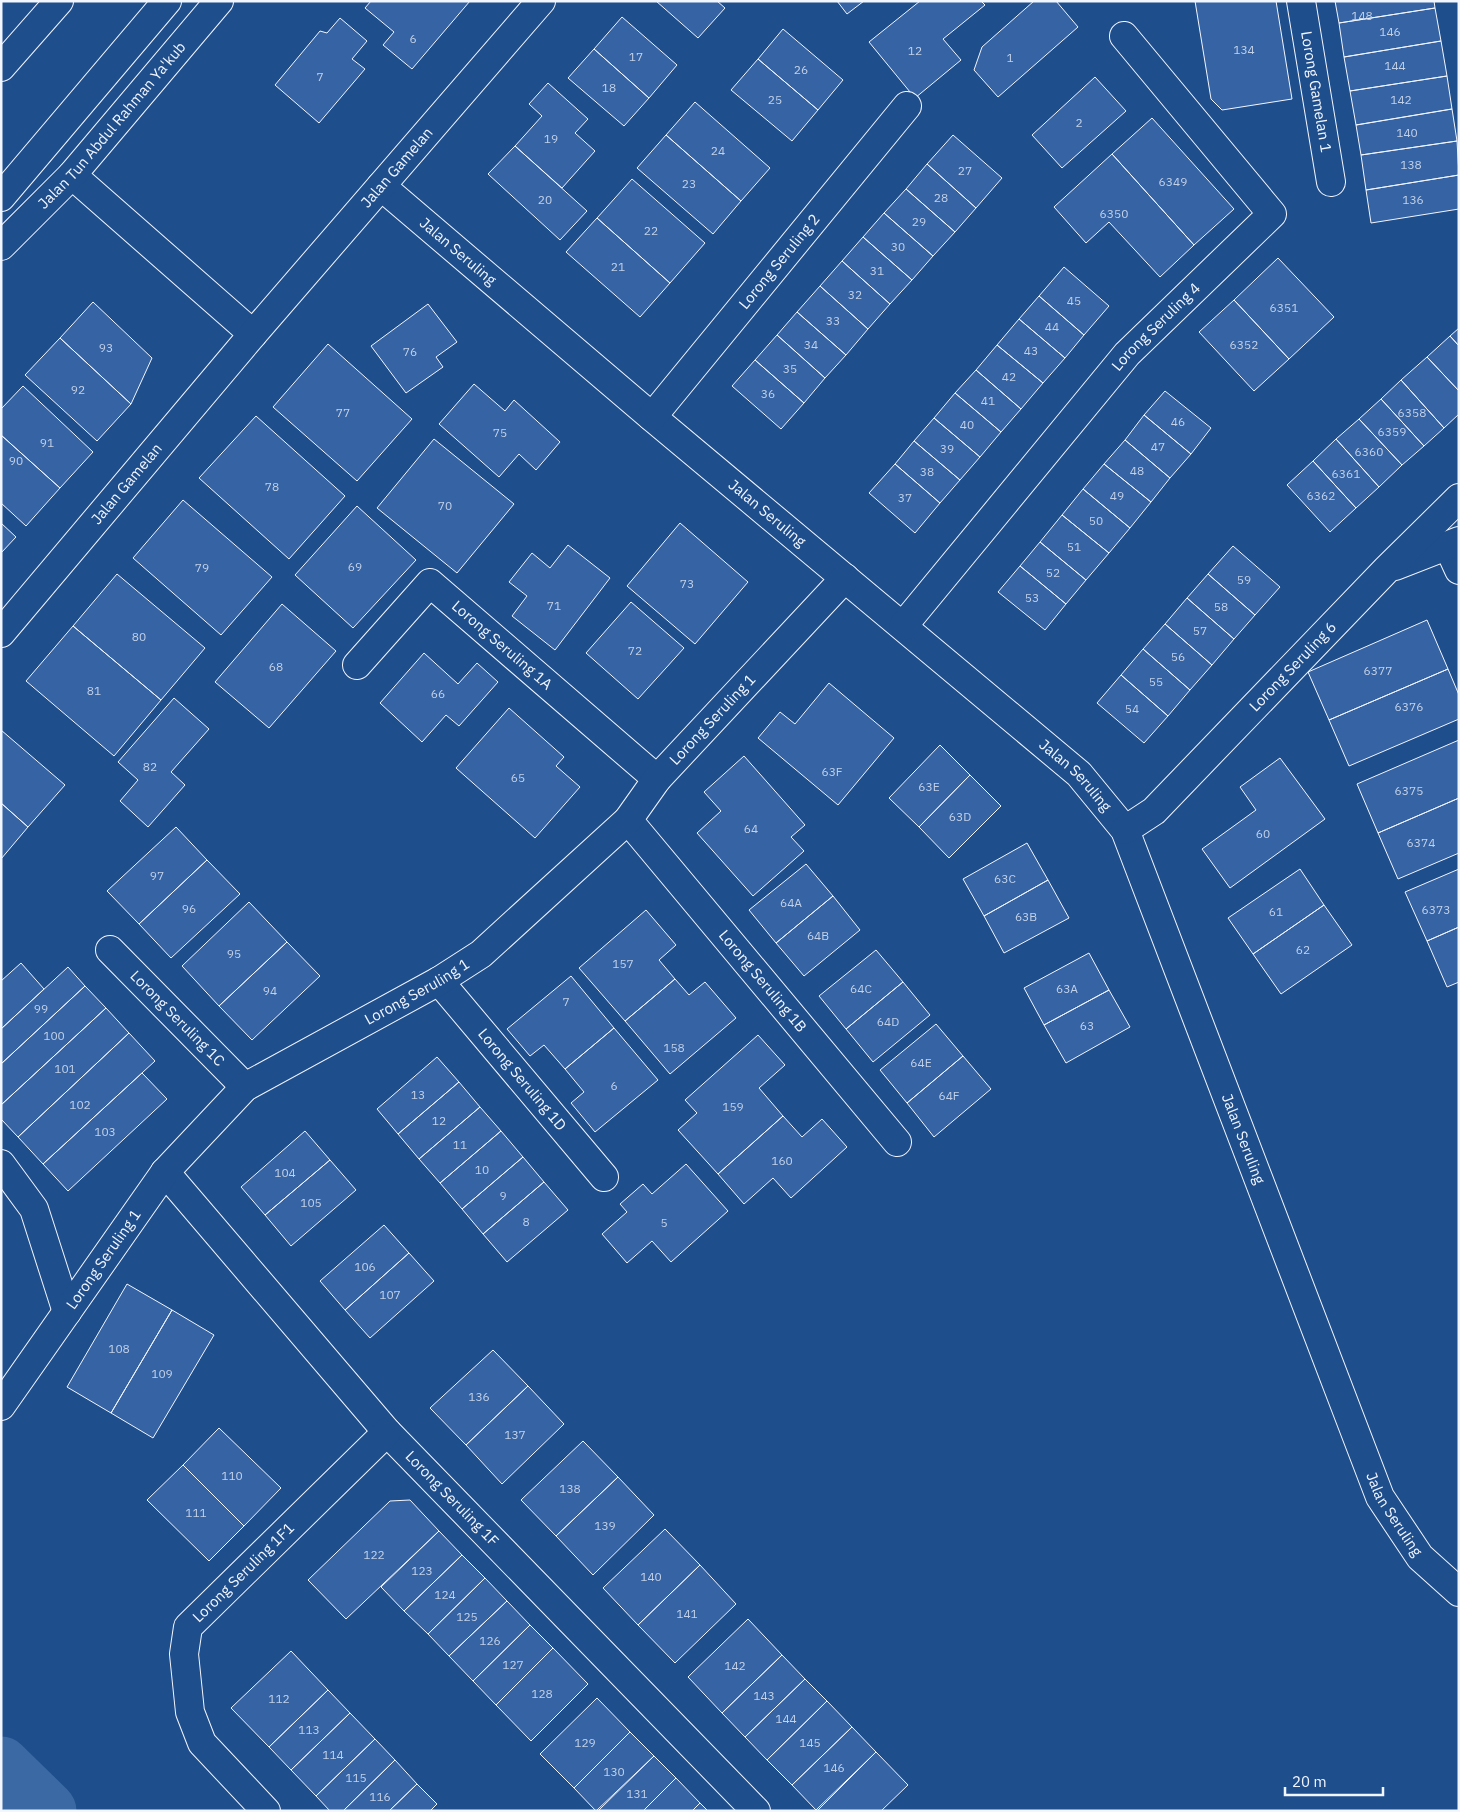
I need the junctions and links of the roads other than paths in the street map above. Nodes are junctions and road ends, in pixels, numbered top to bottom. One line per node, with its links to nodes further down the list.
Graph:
1 (59, 1): 7 (street)
2 (167, 1): 12 (street)
3 (218, 1): 9 (street, Jalan Tun Abdul Rahman Ya'kub)
4 (541, 1): 11 (street, Jalan Gamelan)
5 (1301, 1): 10 (street, Lorong Gamelan 1)
6 (1124, 36): 20 (street, Lorong Seruling 4)
7 (1, 67)
8 (906, 106): 15 (street, Lorong Seruling 2)
9 (72, 175): 13 (street, Jalan Tun Abdul Rahman Ya'kub); 14 (street)
10 (1331, 182)
11 (381, 186): 14 (street, Jalan Gamelan); 15 (street, Jalan Seruling)
12 (1, 197)
13 (1, 246)
14 (253, 334): 21 (street, Jalan Gamelan)
15 (652, 417): 19 (street, Jalan Seruling)
16 (1459, 498): 18 (street, Lorong Seruling 6)
17 (1455, 552): 18 (street)
18 (1387, 569): 25 (street, Lorong Seruling 6)
19 (845, 578): 20 (street, Jalan Seruling); 23 (street, Lorong Seruling 1)
20 (903, 626): 25 (street, Jalan Seruling)
21 (1, 633)
22 (357, 665): 23 (street, Lorong Seruling 1A)
23 (657, 779): 24 (street, Lorong Seruling 1)
24 (628, 820): 27 (street, Lorong Seruling 1); 29 (street, Lorong Seruling 1B)
25 (1125, 830): 36 (street, Jalan Seruling)
26 (110, 950): 28 (street, Lorong Seruling 1C)
27 (439, 981): 28 (street, Lorong Seruling 1); 32 (street, Lorong Seruling 1D)
28 (245, 1087): 31 (street, Lorong Seruling 1)
29 (898, 1142)
30 (1, 1164): 33 (street)
31 (165, 1172): 33 (street, Lorong Seruling 1); 35 (street, Lorong Seruling 1F)
32 (604, 1177)
33 (68, 1312): 34 (street, Lorong Seruling 1)
34 (1, 1406)
35 (387, 1432): 37 (street, Lorong Seruling 1F1); 38 (street, Lorong Seruling 1F)
36 (1459, 1592)
37 (266, 1811)
38 (756, 1811)

